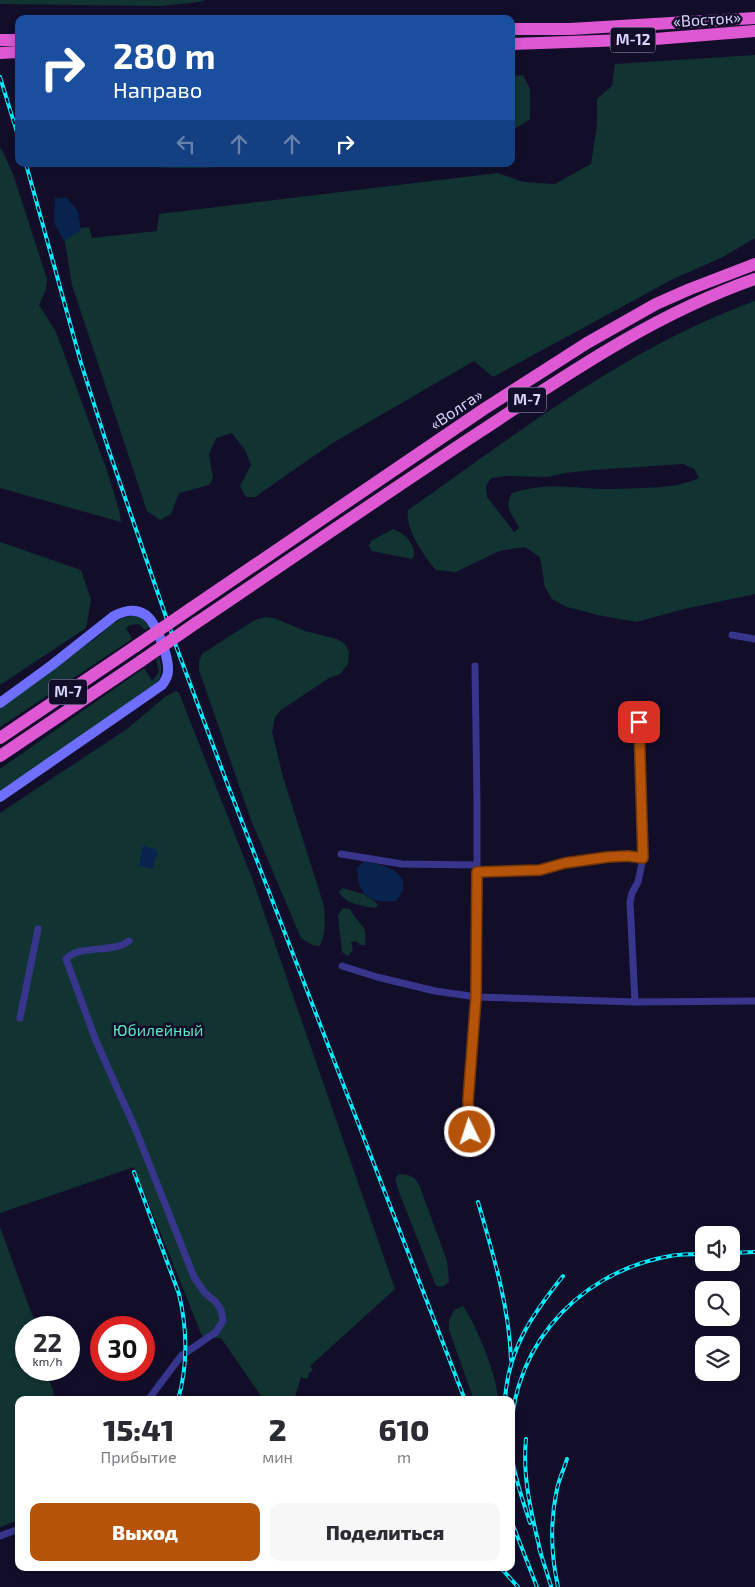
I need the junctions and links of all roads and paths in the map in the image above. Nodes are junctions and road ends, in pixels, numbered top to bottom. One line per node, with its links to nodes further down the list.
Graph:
1 (755, 18): 2 (highway, «Восток» / М-12)
2 (515, 29)
3 (755, 31): 6 (highway, «Восток» / М-12)
4 (0, 40): 5 (highway)
5 (15, 40)
6 (515, 44)
7 (0, 52): 8 (highway)
8 (15, 52)
9 (755, 264): 16 (highway, «Волга» / М-7, bridge)
10 (755, 279): 17 (highway, «Волга» / М-7, bridge)
11 (732, 635): 12 (street)
12 (755, 639)
13 (475, 666): 21 (street)
14 (0, 703): 18 (main road)
15 (639, 722): 20 (street)
16 (0, 738)
17 (0, 756)
18 (0, 797)
19 (341, 854): 21 (street)
20 (643, 858): 21 (street); 27 (street)
21 (477, 868): 25 (street)
22 (38, 929): 28 (street)
23 (129, 942): 30 (street)
24 (342, 966): 25 (street)
25 (476, 997): 27 (street); 29 (street)
26 (755, 1001): 27 (street)
27 (635, 1002)
28 (20, 1018)
29 (470, 1132)
30 (151, 1396)
31 (15, 1530): 32 (street)
32 (0, 1536)

